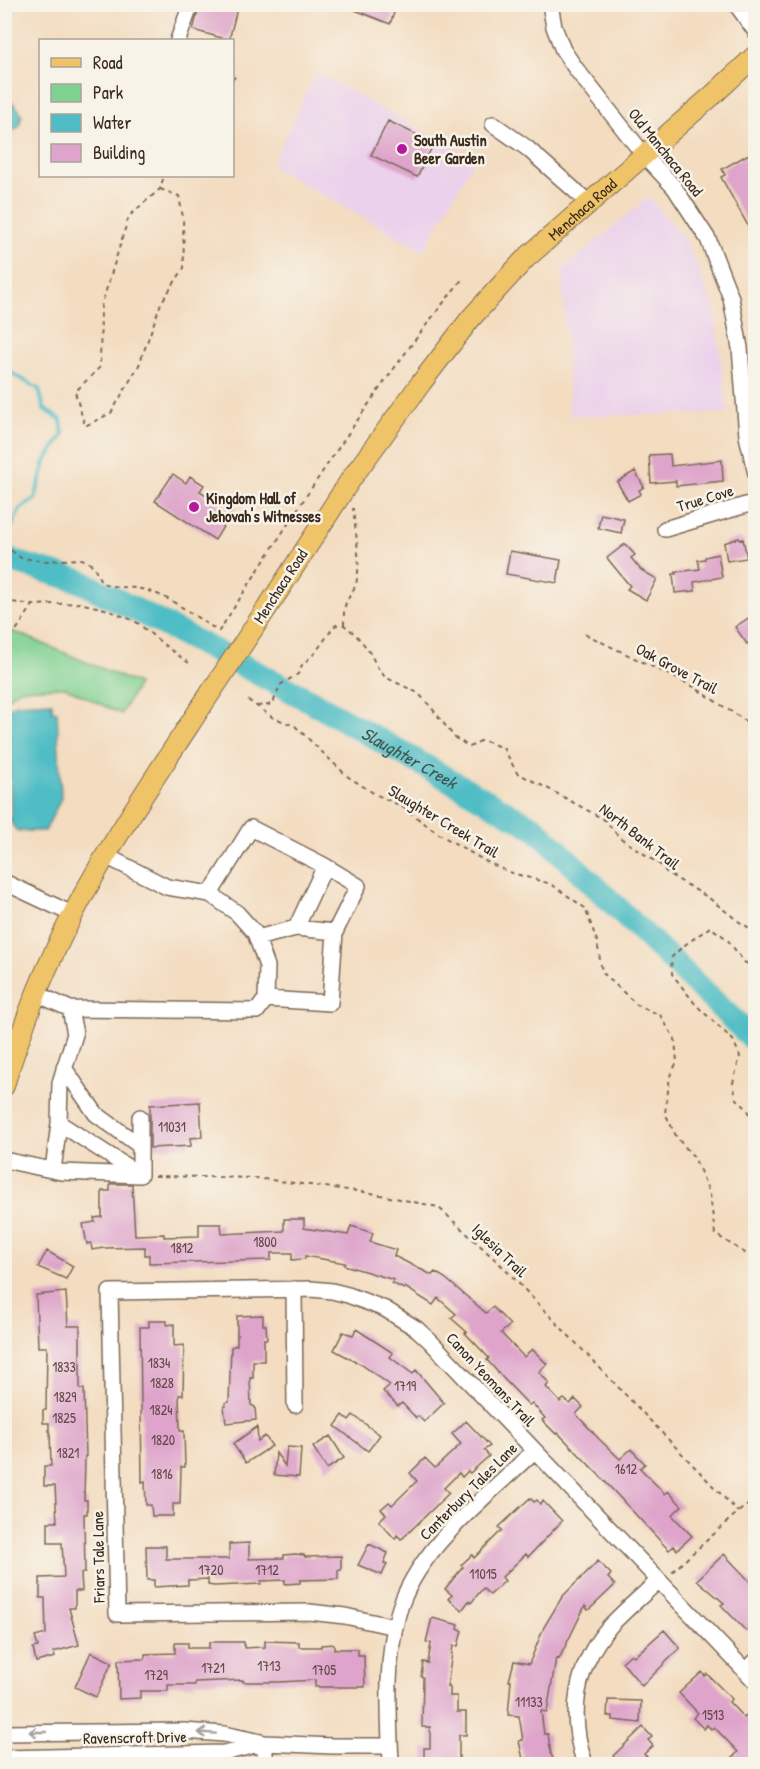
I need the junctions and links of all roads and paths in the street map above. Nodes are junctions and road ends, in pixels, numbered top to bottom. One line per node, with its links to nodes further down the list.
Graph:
1 (190, 4): 5 (street)
2 (550, 4): 10 (street, Old Manchaca Road)
3 (736, 4): 4 (street)
4 (756, 32)
5 (178, 39)
6 (756, 55): 10 (main road, Menchaca Road)
7 (238, 74): 8 (path)
8 (234, 78)
9 (493, 124): 13 (street)
10 (644, 155): 13 (main road, Menchaca Road); 15 (street, Old Manchaca Road)
11 (164, 177): 12 (path)
12 (160, 189): 12 (path)
13 (589, 203): 16 (main road, Menchaca Road)
14 (464, 277): 19 (path)
15 (756, 474)
16 (351, 479): 22 (path); 29 (main road, Menchaca Road, bridge)
17 (756, 502): 18 (street, True Cove)
18 (665, 529)
19 (4, 545)
20 (4, 601): 21 (path)
21 (33, 605): 24 (path); 25 (path)
22 (344, 624): 27 (path); 36 (path, North Bank Trail)
23 (585, 634): 28 (path, Oak Grove Trail)
24 (4, 643)
25 (189, 663)
26 (248, 700): 27 (path, Slaughter Creek Trail)
27 (256, 706): 51 (path, Slaughter Creek Trail)
28 (756, 728)
29 (104, 855): 32 (street); 33 (main road, Menchaca Road)
30 (325, 866): 32 (street); 34 (street); 35 (street)
31 (4, 882): 33 (street)
32 (210, 894): 37 (street)
33 (72, 914): 39 (main road, Menchaca Road)
34 (296, 928): 35 (street); 37 (street)
35 (335, 932): 40 (street)
36 (756, 932)
37 (256, 938): 40 (street)
38 (756, 968): 46 (path)
39 (35, 993): 41 (street); 43 (main road, Menchaca Road)
40 (266, 999): 41 (street)
41 (70, 1009): 42 (street)
42 (64, 1068): 45 (street); 47 (street)
43 (4, 1086)
44 (140, 1117): 47 (street)
45 (59, 1123): 49 (street); 50 (street)
46 (756, 1128)
47 (140, 1146): 50 (street)
48 (4, 1160): 49 (street)
49 (52, 1170): 50 (street)
50 (140, 1175): 57 (path, Iglesia Trail)
51 (756, 1260)
52 (294, 1289): 53 (street, Canon Yeomans Trail); 54 (street); 55 (street, Canon Yeomans Trail)
53 (110, 1292): 59 (street, Friars Tale Lane)
54 (296, 1405)
55 (534, 1451): 58 (street, Canon Yeomans Trail); 59 (street, Canterbury Tales Lane)
56 (756, 1499): 57 (path)
57 (738, 1512): 58 (path)
58 (664, 1578): 60 (street, Canon Yeomans Trail); 67 (street)
59 (395, 1627): 63 (street, Canterbury Tales Lane)
60 (752, 1671)
61 (4, 1733): 62 (street, Ravenscroft Drive, one-way to 61)
62 (265, 1743): 63 (street, Ravenscroft Drive); 64 (street, Ravenscroft Drive); 65 (street)
63 (390, 1746): 66 (street, Canterbury Tales Lane)
64 (4, 1758)
65 (265, 1764)
66 (391, 1764)
67 (585, 1764)

